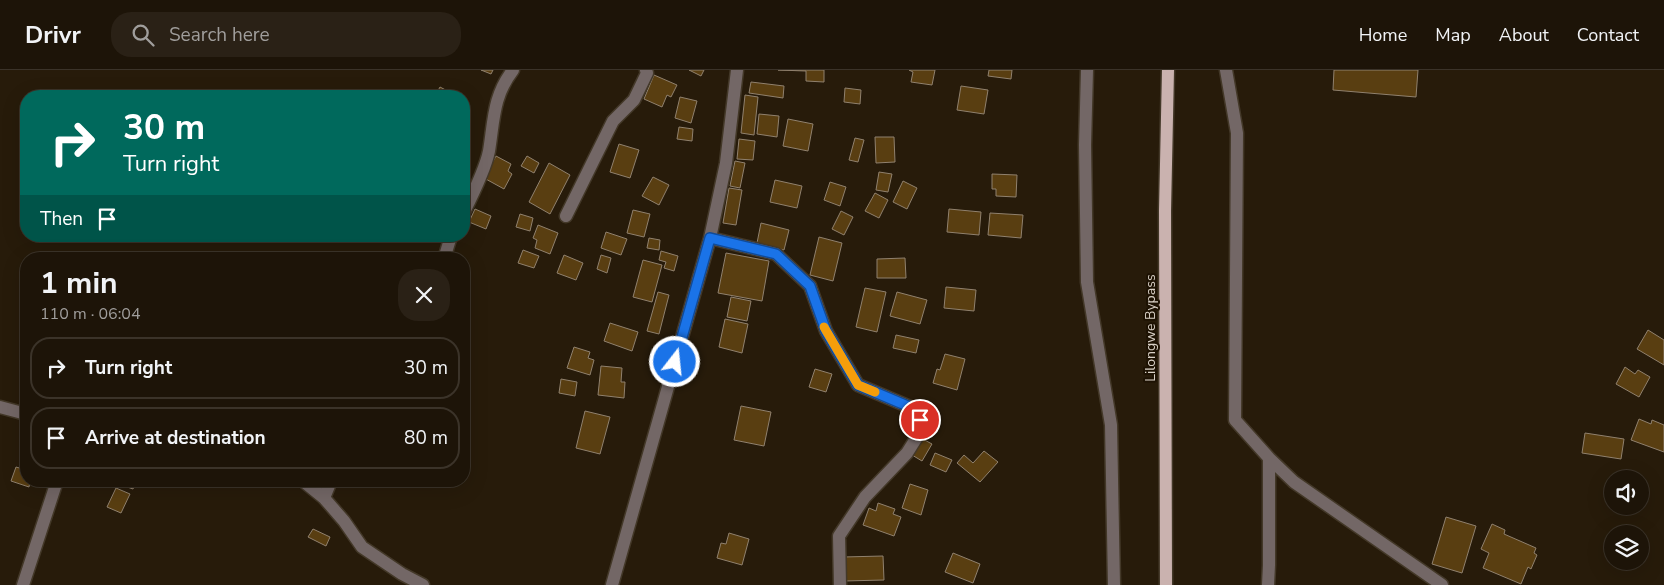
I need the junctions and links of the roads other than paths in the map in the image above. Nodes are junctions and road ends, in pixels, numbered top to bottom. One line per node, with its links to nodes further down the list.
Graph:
1 (513, 70): 7 (street)
2 (646, 70): 8 (street)
3 (737, 70): 9 (street)
4 (1086, 70): 21 (street)
5 (1168, 70): 22 (main road, Lilongwe Bypass)
6 (1226, 70): 12 (street)
7 (470, 197)
8 (566, 216)
9 (710, 238): 19 (street); 20 (street)
10 (0, 407): 11 (street)
11 (20, 412)
12 (1269, 458): 23 (street); 24 (street)
13 (55, 487): 17 (street)
14 (310, 487): 16 (street)
15 (329, 487): 16 (street)
16 (324, 498): 18 (street)
17 (23, 585)
18 (423, 585)
19 (612, 585)
20 (840, 585)
21 (1114, 585)
22 (1166, 585)
23 (1268, 585)
24 (1442, 585)

